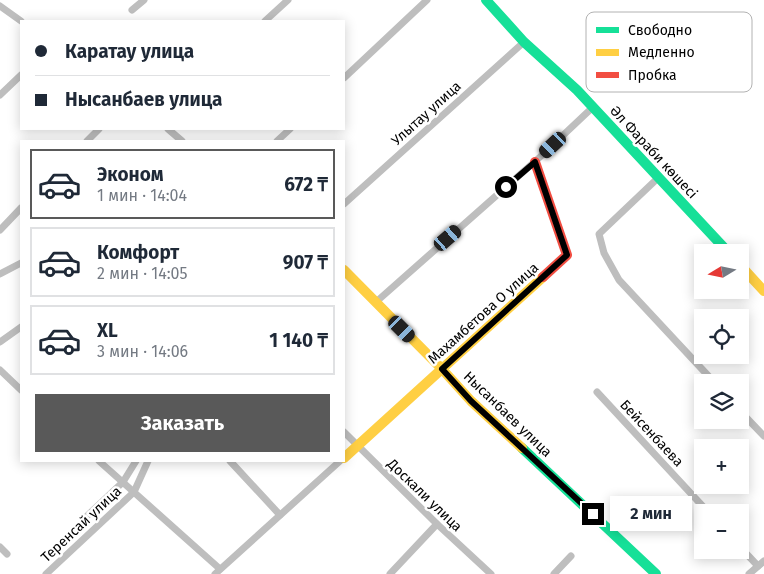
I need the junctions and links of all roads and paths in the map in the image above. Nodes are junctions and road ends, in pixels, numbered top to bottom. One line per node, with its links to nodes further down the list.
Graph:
1 (144, 0): 6 (street)
2 (288, 0): 8 (street)
3 (427, 0): 11 (street)
4 (486, 0): 9 (street)
5 (0, 6): 7 (street)
6 (132, 10)
7 (20, 20)
8 (266, 20)
9 (524, 42): 13 (street, Әл Фараби көшесі); 22 (street, Улытау улица)
10 (20, 76): 12 (street)
11 (345, 77)
12 (0, 95)
13 (593, 107): 20 (street); 21 (street, Әл Фараби көшесі)
14 (98, 130): 17 (street)
15 (169, 130): 18 (street)
16 (289, 130): 19 (street)
17 (87, 140)
18 (181, 140)
19 (278, 140)
20 (535, 162): 31 (street); 34 (street, Махамбетова О улица)
21 (659, 178): 25 (street, Әл Фараби көшесі); 36 (street)
22 (345, 203)
23 (20, 209): 24 (street)
24 (0, 230)
25 (721, 244)
26 (20, 264): 28 (street)
27 (345, 271): 31 (street, Нысанбаев улица)
28 (0, 274)
29 (749, 275): 30 (street)
30 (764, 291)
31 (376, 302): 34 (street, Нысанбаев улица)
32 (20, 328): 33 (street)
33 (0, 342)
34 (442, 369): 42 (street, Махамбетова О улица); 66 (street, Нысанбаев улица)
35 (0, 370): 37 (street)
36 (707, 374)
37 (20, 389)
38 (597, 392): 51 (street, Бейсенбаева)
39 (749, 420): 41 (street)
40 (345, 433): 42 (street, Доскали улица)
41 (764, 436)
42 (357, 446): 43 (street, Махамбетова О улица); 54 (street, Доскали улица)
43 (345, 457)
44 (100, 462): 49 (street)
45 (135, 462): 49 (street, Теренсай улица)
46 (148, 462): 50 (street)
47 (231, 462): 52 (street)
48 (339, 462): 52 (street)
49 (123, 482): 50 (street); 53 (street, Теренсай улица)
50 (134, 492): 61 (street); 62 (street, Теренсай улица)
51 (701, 504)
52 (280, 515): 61 (street)
53 (86, 516)
54 (438, 524): 63 (street); 64 (street, Доскали улица)
55 (0, 547): 56 (street)
56 (7, 554)
57 (571, 556): 65 (street)
58 (749, 556): 60 (street)
59 (764, 560): 60 (street)
60 (758, 566): 67 (street)
61 (218, 571)
62 (46, 574)
63 (390, 574)
64 (491, 574)
65 (554, 574)
66 (656, 574)
67 (749, 574)

